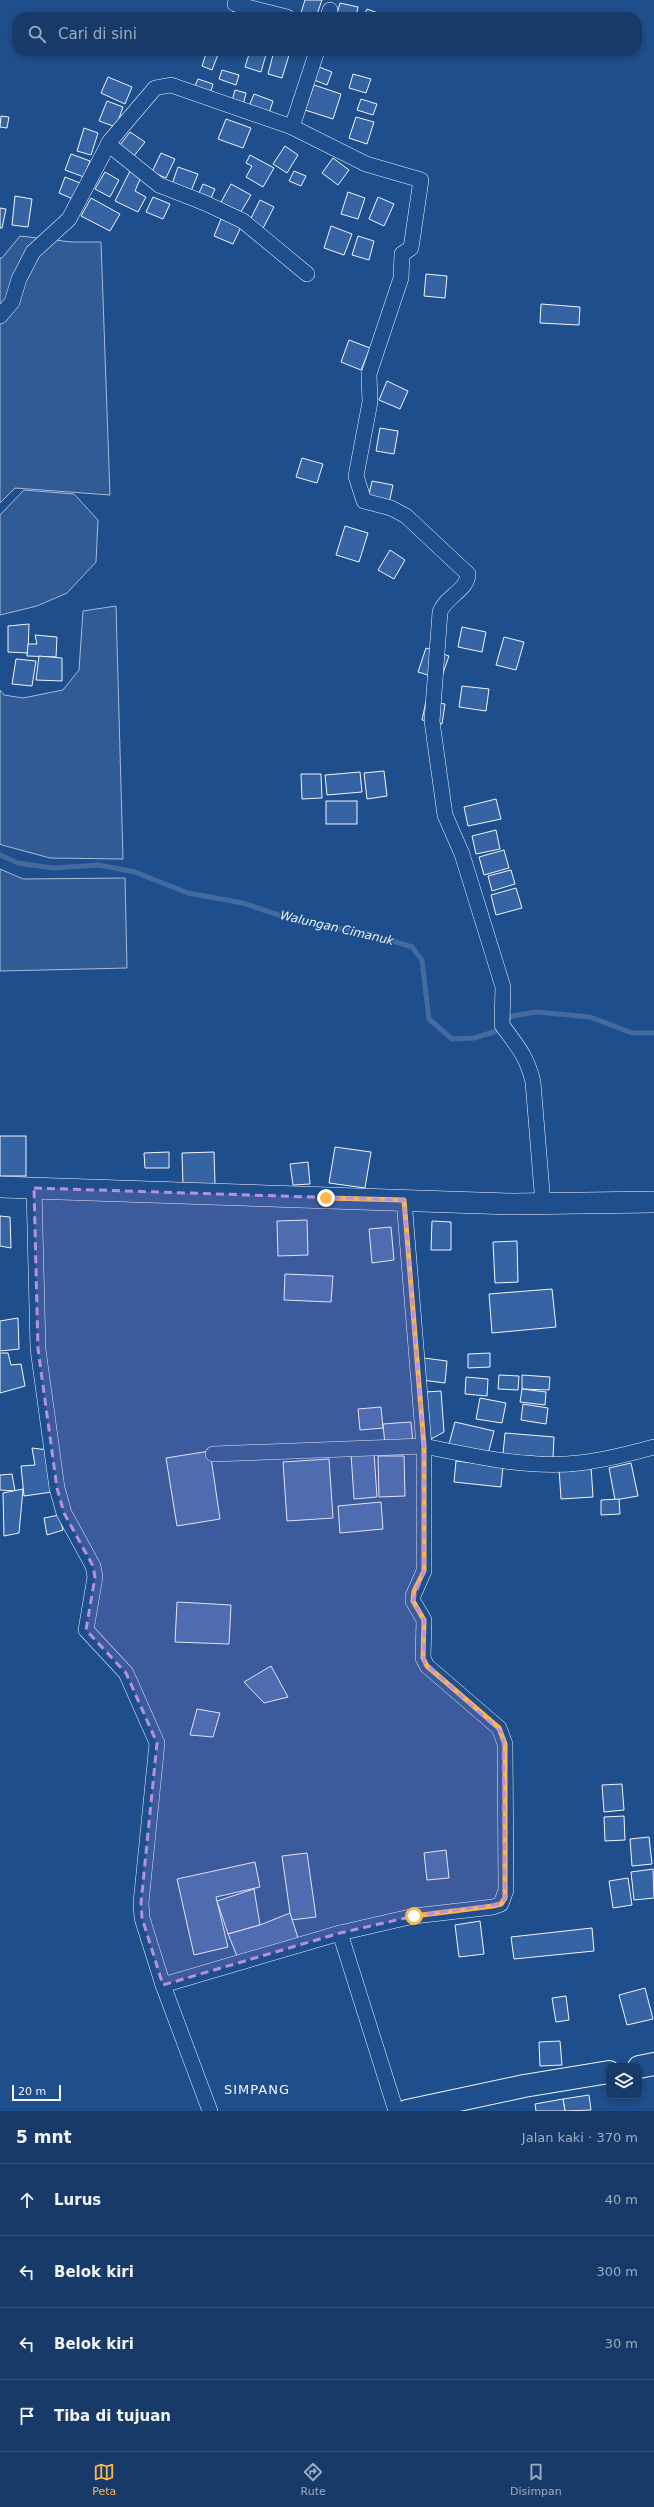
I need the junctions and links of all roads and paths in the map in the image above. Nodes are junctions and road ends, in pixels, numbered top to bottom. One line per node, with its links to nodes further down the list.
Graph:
1 (235, 4): 2 (street)
2 (267, 12)
3 (315, 56): 4 (street)
4 (292, 127): 5 (street); 12 (street)
5 (108, 144): 6 (street); 7 (street)
6 (307, 274)
7 (0, 316)
8 (0, 1187): 9 (street)
9 (34, 1188): 10 (street); 17 (street)
10 (404, 1200): 12 (street); 13 (street)
11 (654, 1202): 12 (street)
12 (543, 1204)
13 (424, 1446): 14 (street); 15 (street); 16 (street)
14 (654, 1447)
15 (213, 1454)
16 (340, 1933): 17 (street); 22 (street)
17 (163, 1985): 21 (street)
18 (654, 2064): 19 (main road)
19 (642, 2066)
20 (606, 2072): 23 (main road)
21 (210, 2111)
22 (396, 2111)
23 (407, 2111)

